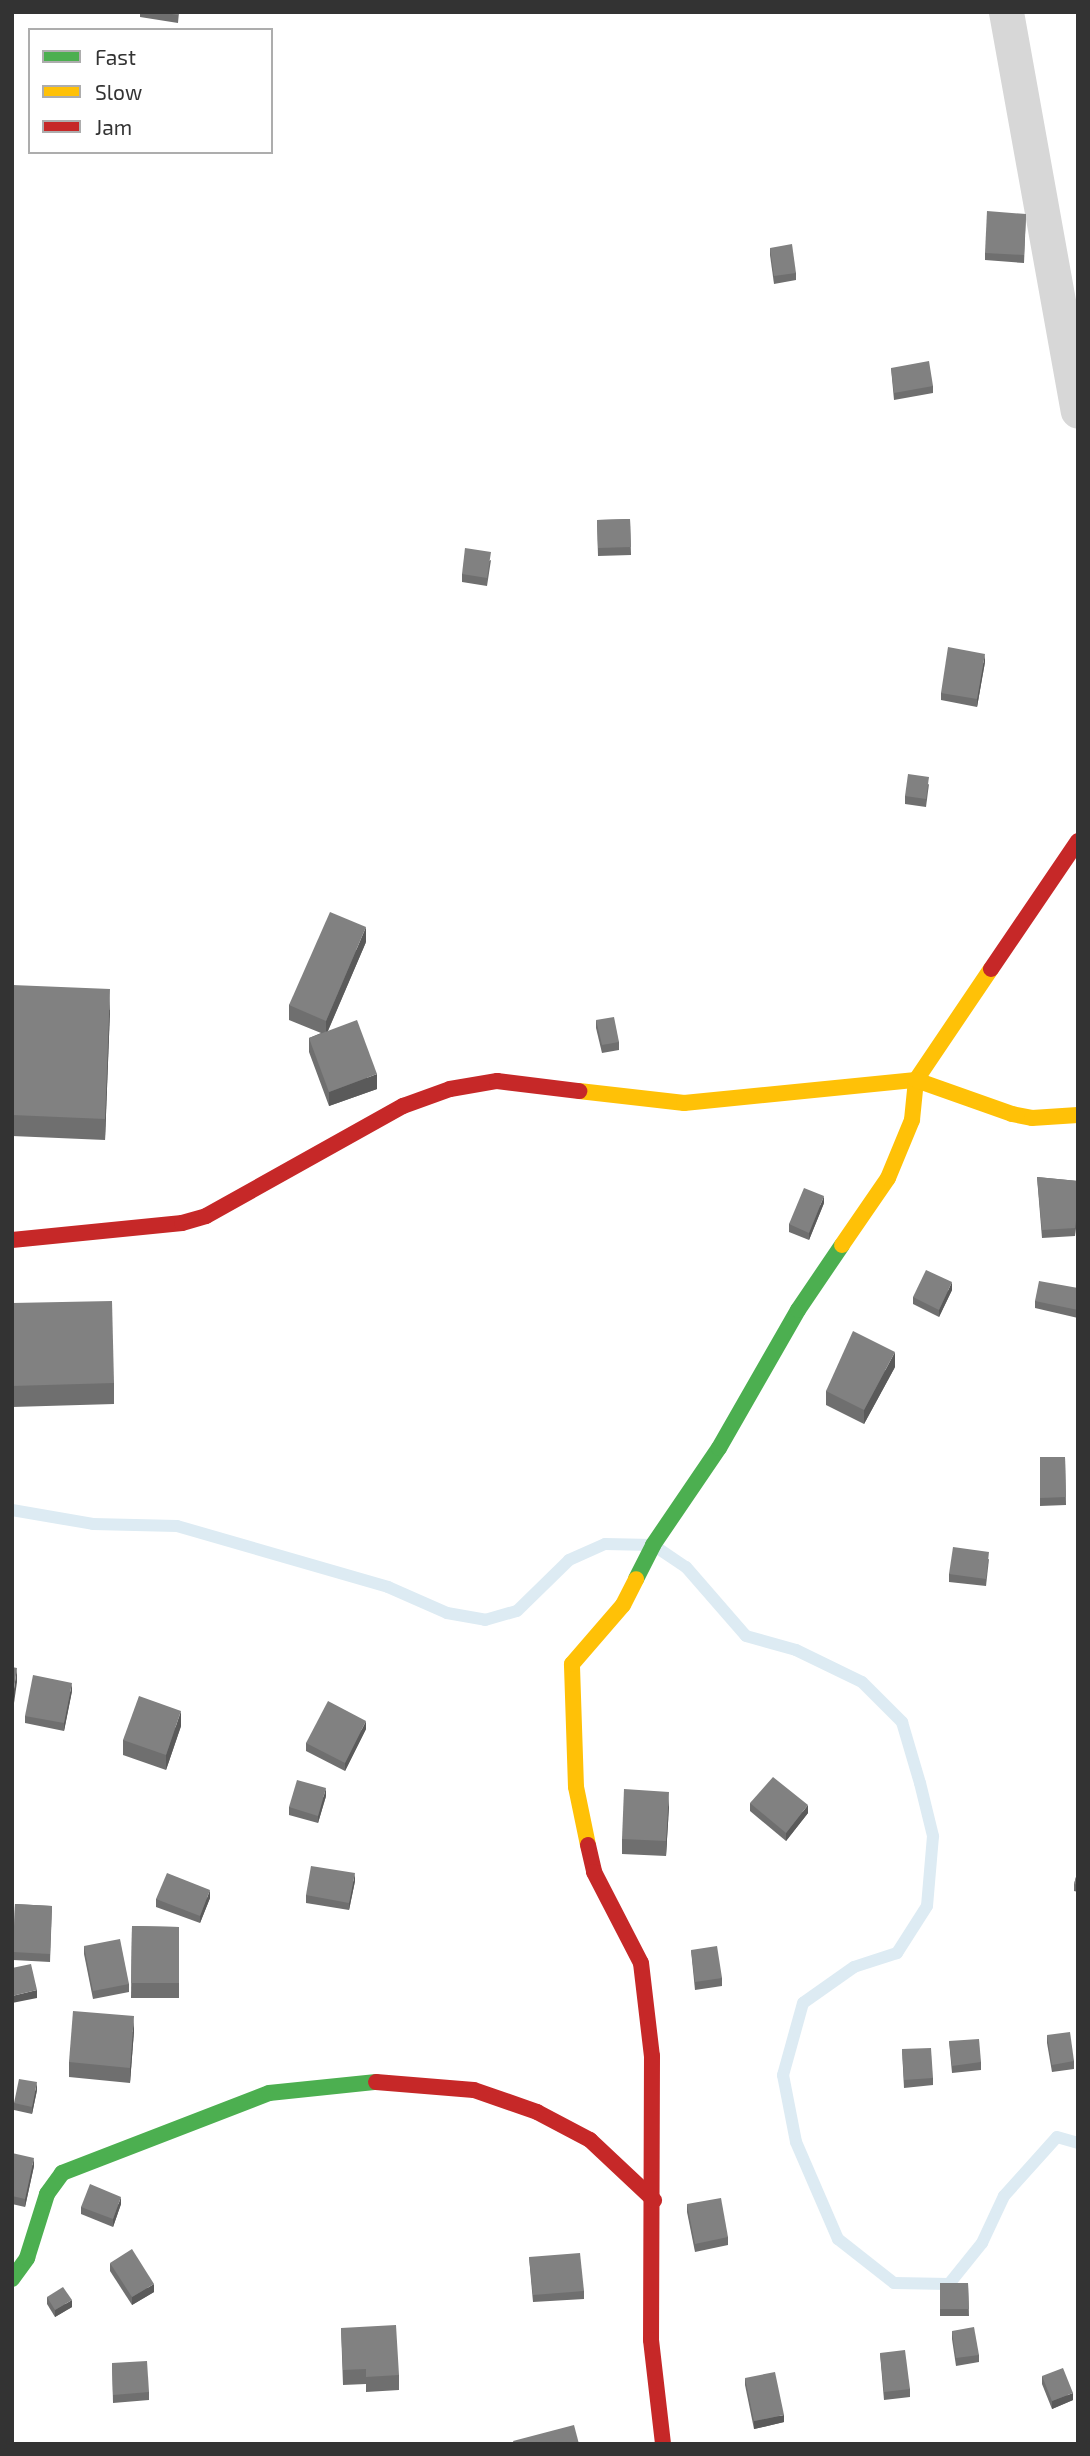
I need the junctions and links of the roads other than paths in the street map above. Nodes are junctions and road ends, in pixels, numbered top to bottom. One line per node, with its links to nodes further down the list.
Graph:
1 (1006, 12): 2 (street)
2 (1078, 411)
3 (1078, 841): 4 (street)
4 (916, 1080): 5 (street); 6 (street); 7 (street)
5 (1078, 1115)
6 (12, 1240)
7 (654, 2200): 8 (street); 9 (street)
8 (12, 2279)
9 (663, 2444)

